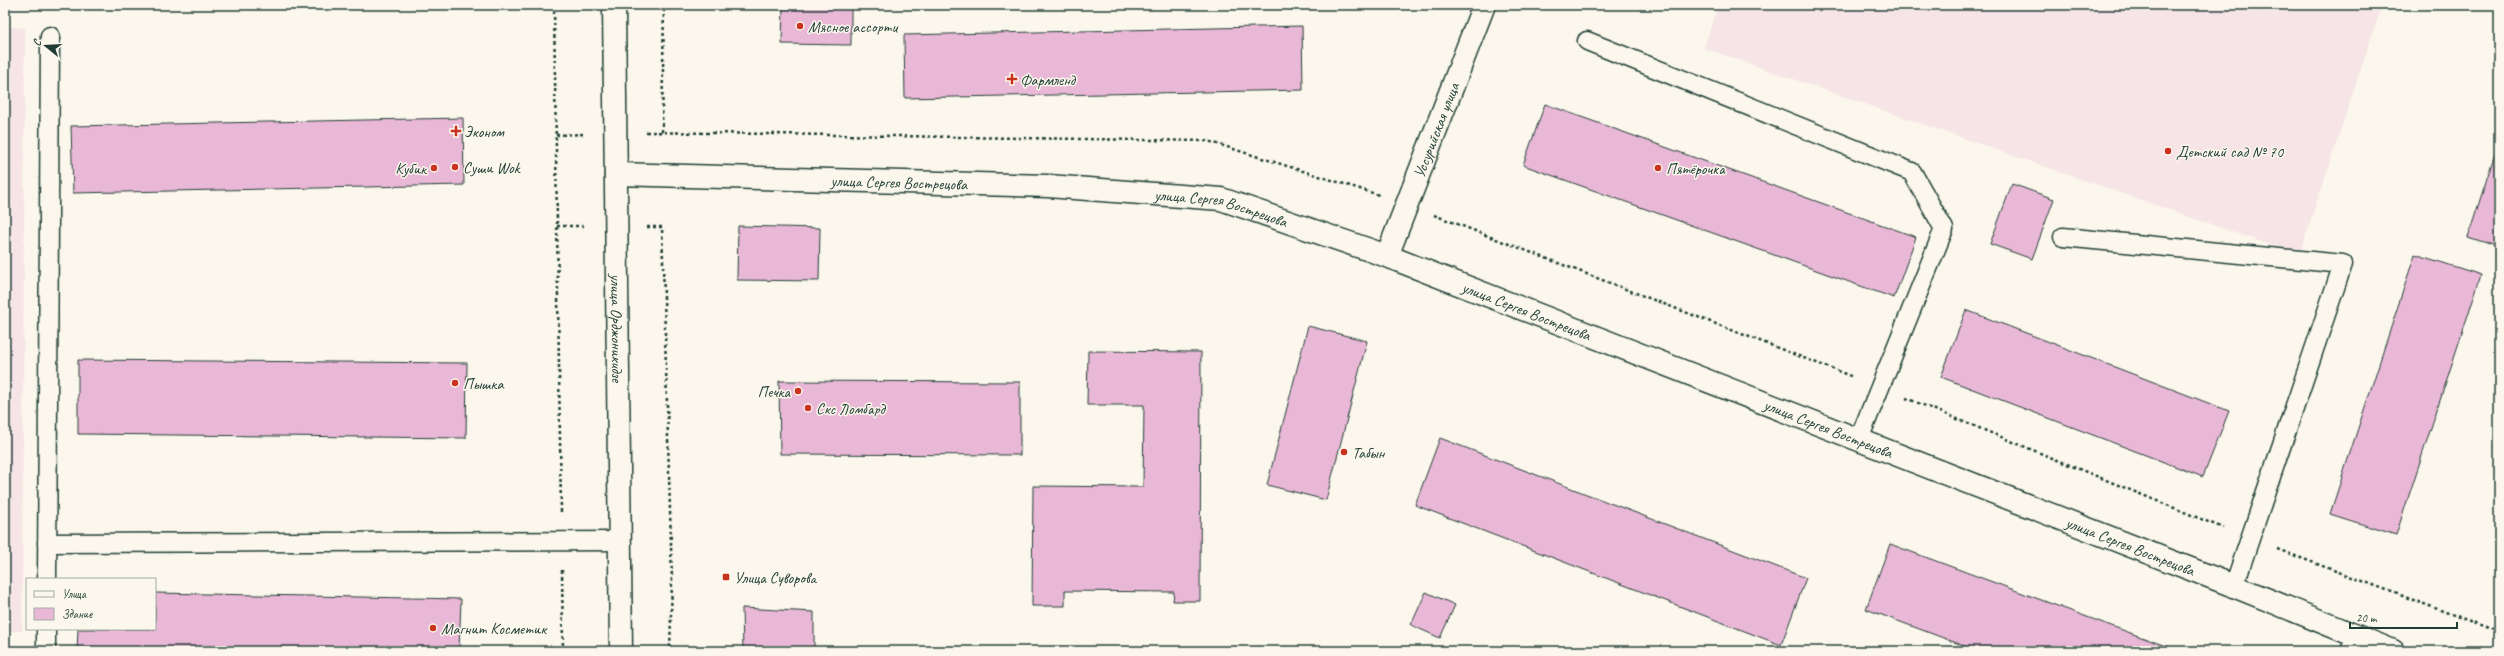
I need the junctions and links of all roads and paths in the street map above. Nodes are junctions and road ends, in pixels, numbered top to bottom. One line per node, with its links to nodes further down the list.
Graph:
1 (554, 5): 13 (path)
2 (614, 5): 8 (street, улица Орджоникидзе)
3 (664, 5): 7 (path)
4 (1484, 5): 11 (street, Уссурийская улица)
5 (50, 36): 15 (lane)
6 (1587, 41): 12 (lane)
7 (662, 132)
8 (616, 174): 11 (street, улица Сергея Вострецова); 14 (street, улица Орджоникидзе)
9 (662, 227): 23 (path)
10 (2064, 237): 17 (lane)
11 (1387, 256): 12 (street, улица Сергея Вострецова)
12 (1859, 439): 17 (street, улица Сергея Вострецова)
13 (562, 541): 14 (lane); 15 (lane); 21 (path)
14 (620, 541): 22 (street, улица Орджоникидзе)
15 (47, 543): 16 (lane)
16 (47, 578)
17 (2234, 586): 19 (street, улица Сергея Вострецова)
18 (46, 630): 20 (lane)
19 (2353, 644): 24 (street, улица Сергея Вострецова)
20 (46, 651)
21 (563, 651)
22 (621, 651)
23 (670, 651)
24 (2393, 651)

